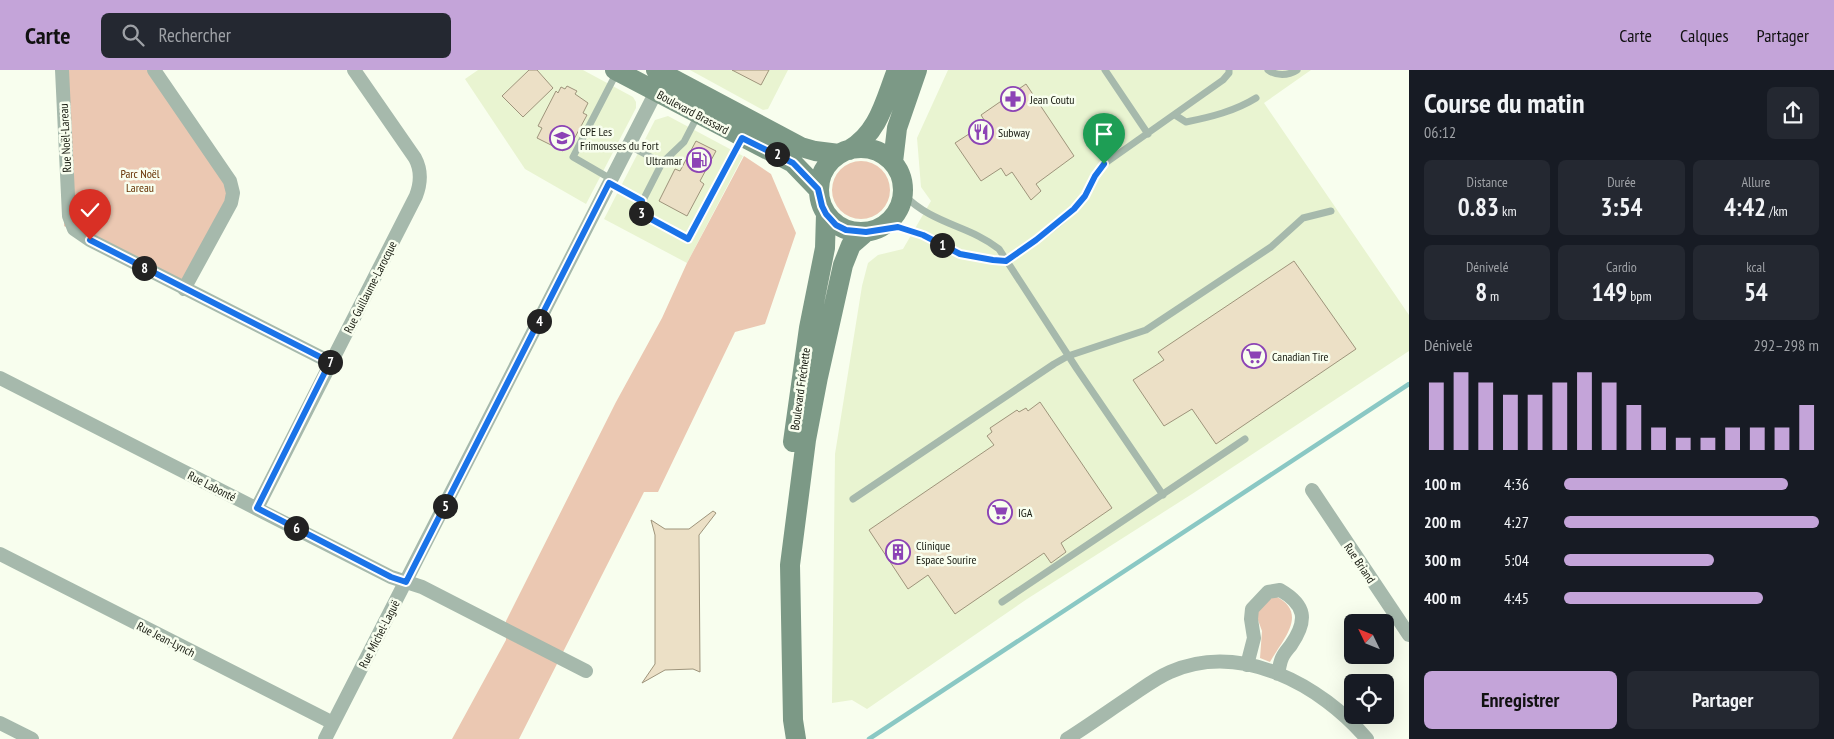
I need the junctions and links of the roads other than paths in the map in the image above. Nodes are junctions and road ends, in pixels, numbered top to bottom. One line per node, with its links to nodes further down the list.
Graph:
1 (62, 70): 29 (street, Rue Noël-Lareau)
2 (154, 70): 29 (street)
3 (354, 70): 31 (street, Rue Guillaume-Larocque)
4 (917, 70): 20 (main road)
5 (1105, 70): 15 (lane)
6 (1229, 70): 14 (lane)
7 (1268, 70): 8 (lane)
8 (1297, 70)
9 (616, 71): 11 (main road, Boulevard Brassard); 21 (lane)
10 (895, 71): 18 (main road)
11 (661, 76): 13 (main road, Boulevard Brassard); 17 (street, Rue Michel-Laguë); 18 (main road, Boulevard Brassard)
12 (1256, 98): 14 (lane)
13 (698, 114): 16 (main road, Boulevard Brassard); 19 (lane)
14 (1175, 115): 15 (lane)
15 (1148, 134): 28 (lane)
16 (742, 138): 22 (main road, Boulevard Brassard); 24 (lane)
17 (628, 145): 19 (lane); 21 (street, Rue Michel-Laguë)
18 (844, 152): 20 (main road); 22 (main road)
19 (662, 162): 24 (lane)
20 (893, 162): 23 (main road)
21 (610, 181): 24 (lane); 40 (street, Rue Michel-Laguë)
22 (818, 189): 26 (main road)
23 (903, 194): 27 (main road); 28 (lane)
24 (642, 201)
25 (1331, 211): 30 (lane)
26 (826, 214): 27 (main road); 39 (main road, Boulevard Fréchette)
27 (871, 231): 28 (lane); 39 (main road, Boulevard Fréchette)
28 (1006, 261): 30 (lane)
29 (184, 289): 31 (street, Rue Noël-Lareau)
30 (1068, 356): 35 (lane); 36 (lane)
31 (330, 362): 37 (street, Rue Guillaume-Larocque)
32 (0, 378): 37 (street, Rue Labonté)
33 (1245, 439): 35 (lane)
34 (1312, 490): 42 (street, Rue Briand)
35 (1162, 495): 41 (lane)
36 (853, 499)
37 (257, 508): 40 (street, Rue Labonté)
38 (0, 554): 47 (street, Rue Jean-Lynch)
39 (790, 565): 50 (main road, Boulevard Fréchette)
40 (406, 582): 44 (street, Rue Labonté); 47 (street, Rue Michel-Laguë)
41 (1002, 602)
42 (1409, 635)
43 (1247, 665): 45 (street); 45 (street); 51 (street)
44 (586, 671)
45 (1278, 674): 52 (street)
46 (0, 723): 48 (street)
47 (333, 724): 49 (street, Rue Michel-Laguë)
48 (32, 739)
49 (325, 739)
50 (796, 739)
51 (1067, 739)
52 (1367, 739)

